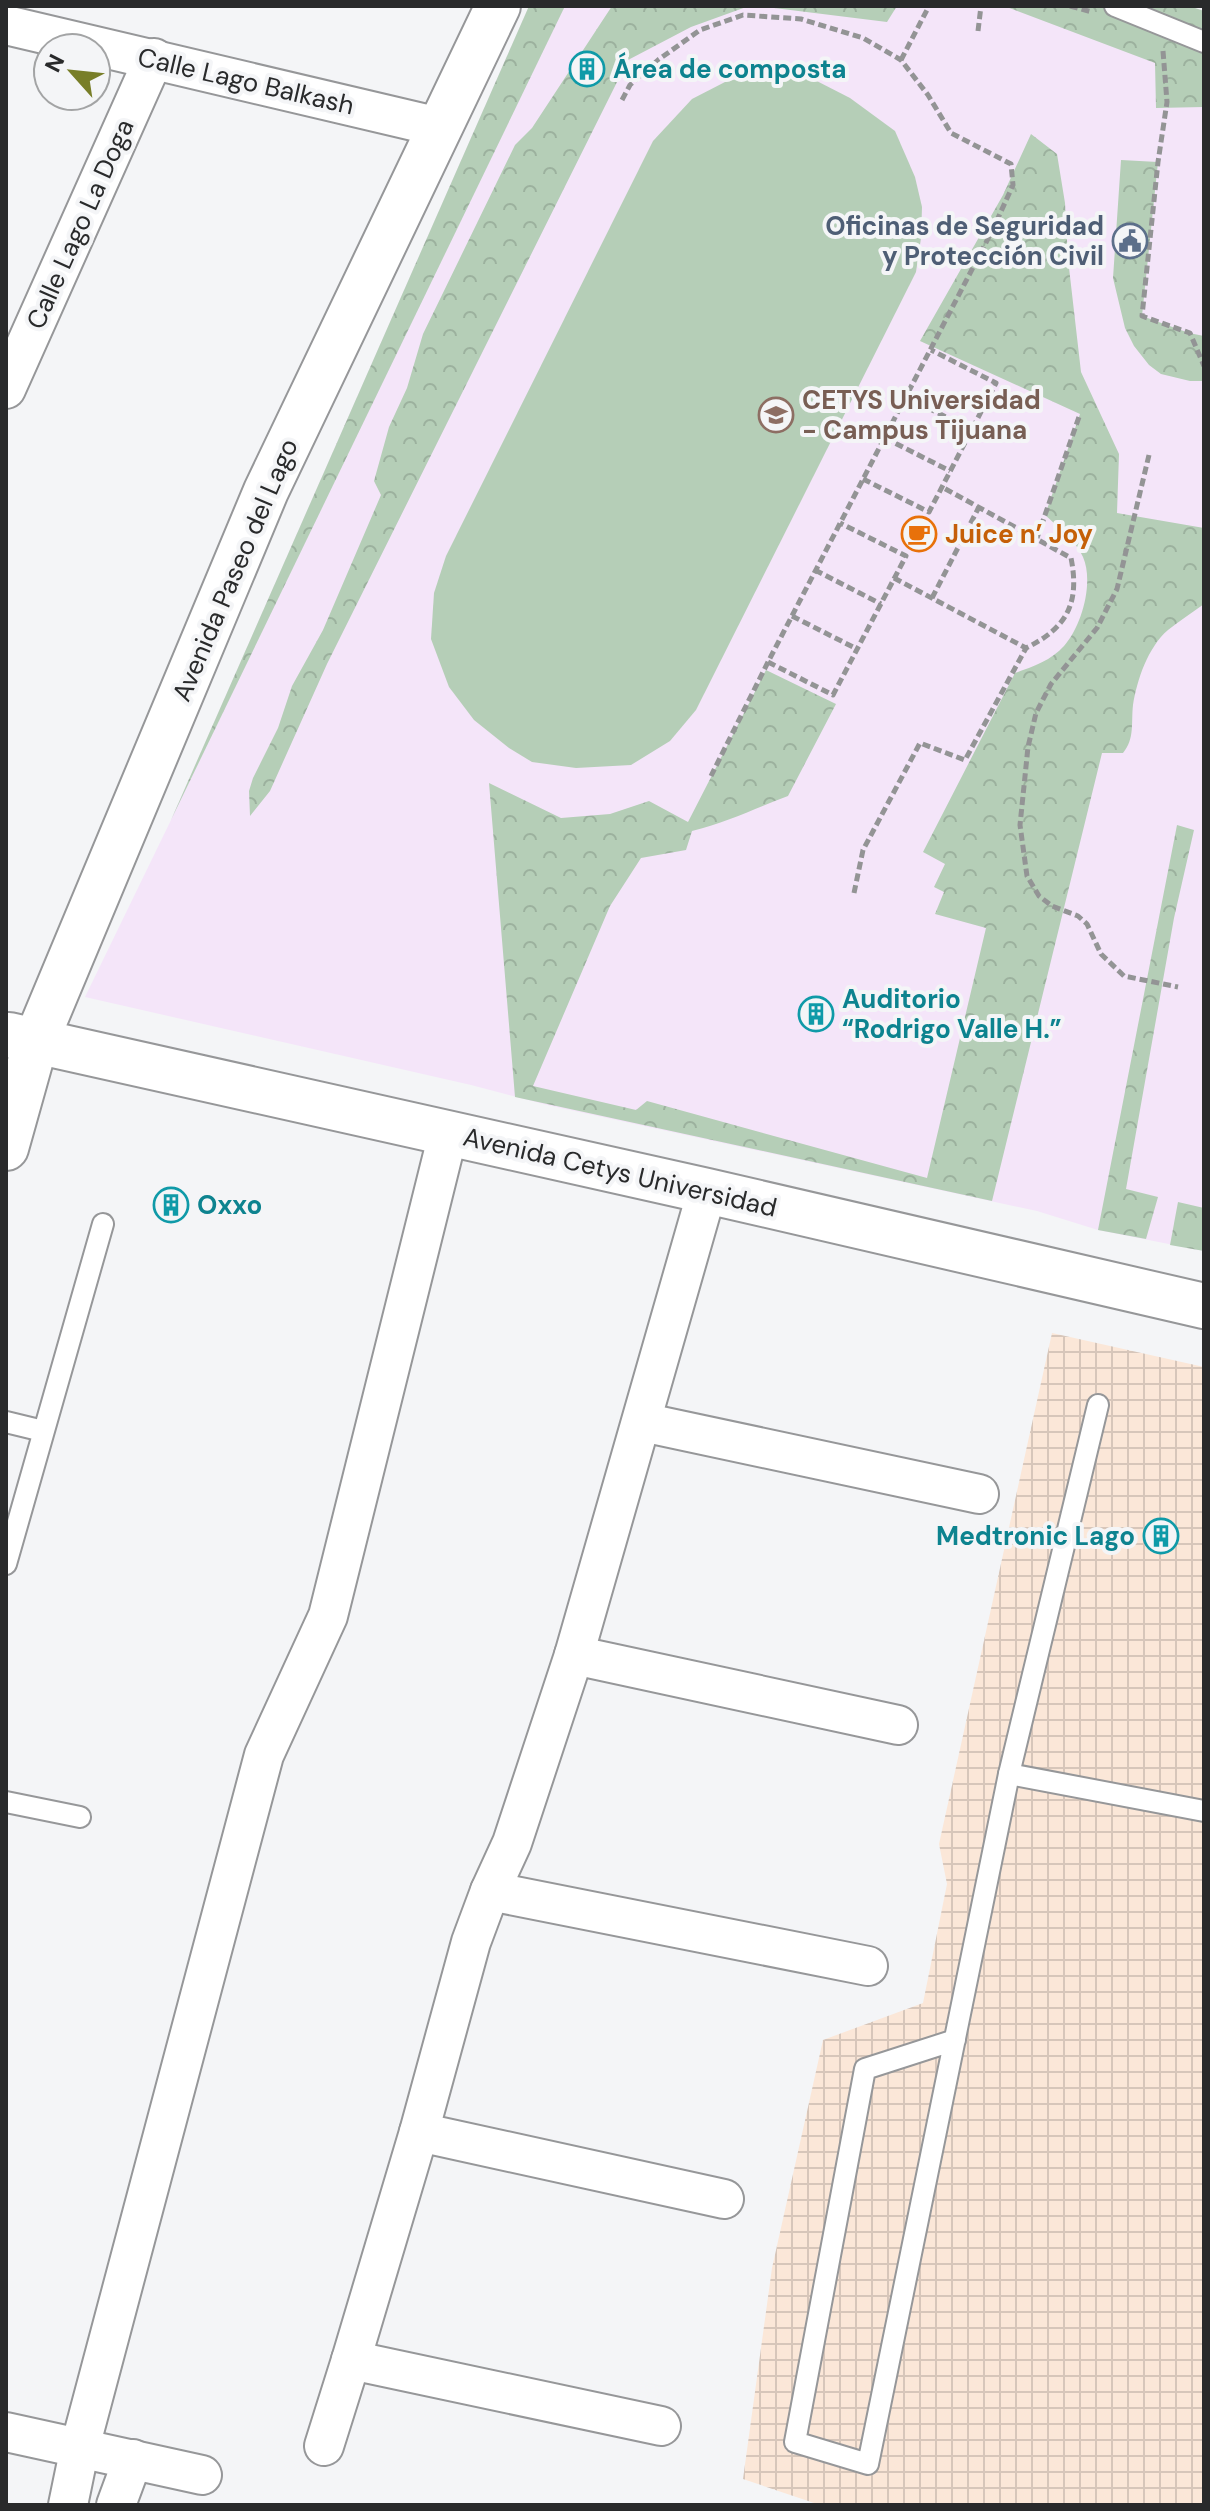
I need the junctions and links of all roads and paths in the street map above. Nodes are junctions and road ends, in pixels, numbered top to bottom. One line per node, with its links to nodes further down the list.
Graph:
1 (498, 6): 14 (main road, Avenida Paseo del Lago)
2 (929, 6): 12 (path)
3 (981, 6): 8 (path)
4 (1070, 6): 6 (path)
5 (1115, 6): 10 (lane)
6 (1094, 13)
7 (6, 25): 11 (street, Calle Lago Balkash)
8 (978, 31)
9 (1162, 42): 16 (path)
10 (1204, 42)
11 (154, 58): 14 (street, Calle Lago Balkash); 17 (street, Calle Lago La Doga)
12 (901, 60): 13 (path); 15 (path)
13 (622, 100)
14 (439, 127): 40 (main road, Avenida Paseo del Lago)
15 (931, 350): 18 (path); 20 (path)
16 (1204, 366)
17 (6, 389)
18 (906, 397): 20 (path); 21 (path)
19 (1080, 414): 28 (path)
20 (972, 430): 23 (path)
21 (885, 438): 23 (path); 24 (path)
22 (1149, 455): 39 (path)
23 (950, 471): 25 (path)
24 (863, 479): 25 (path); 27 (path)
25 (942, 487): 26 (path)
26 (979, 507): 28 (path); 31 (path)
27 (840, 523): 29 (path); 30 (path)
28 (1037, 538): 34 (path)
29 (815, 570): 32 (path); 33 (path)
30 (894, 578): 31 (path); 32 (path)
31 (932, 598): 34 (path)
32 (881, 604): 35 (path)
33 (792, 616): 35 (path); 36 (path)
34 (1026, 648): 38 (path)
35 (857, 649): 36 (path)
36 (768, 662): 37 (path)
37 (711, 776)
38 (854, 893)
39 (1178, 987)
40 (21, 1038): 41 (main road, Avenida Cetys Universidad); 42 (main road, Avenida Paseo del Lago)
41 (448, 1134): 43 (main road, Avenida Cetys Universidad); 67 (street)
42 (6, 1148)
43 (707, 1191): 45 (main road, Avenida Cetys Universidad); 48 (street)
44 (103, 1224): 49 (lane)
45 (1204, 1306)
46 (1098, 1405): 54 (lane)
47 (6, 1422): 49 (lane)
48 (642, 1422): 50 (street); 52 (street)
49 (43, 1431): 51 (lane)
50 (979, 1494)
51 (6, 1564)
52 (574, 1655): 53 (street); 58 (street)
53 (898, 1725)
54 (1009, 1774): 56 (lane); 60 (lane)
55 (6, 1802): 57 (lane)
56 (1204, 1811)
57 (80, 1817)
58 (490, 1891): 59 (street); 61 (street)
59 (868, 1966)
60 (955, 2040): 60 (lane)
61 (419, 2132): 62 (street); 63 (street)
62 (724, 2199)
63 (351, 2360): 64 (street); 66 (street)
64 (661, 2426)
65 (6, 2432): 67 (street)
66 (324, 2446)
67 (80, 2447): 68 (street); 70 (street)
68 (133, 2459): 69 (street); 71 (street)
69 (202, 2475)
70 (68, 2505)
71 (116, 2505)

